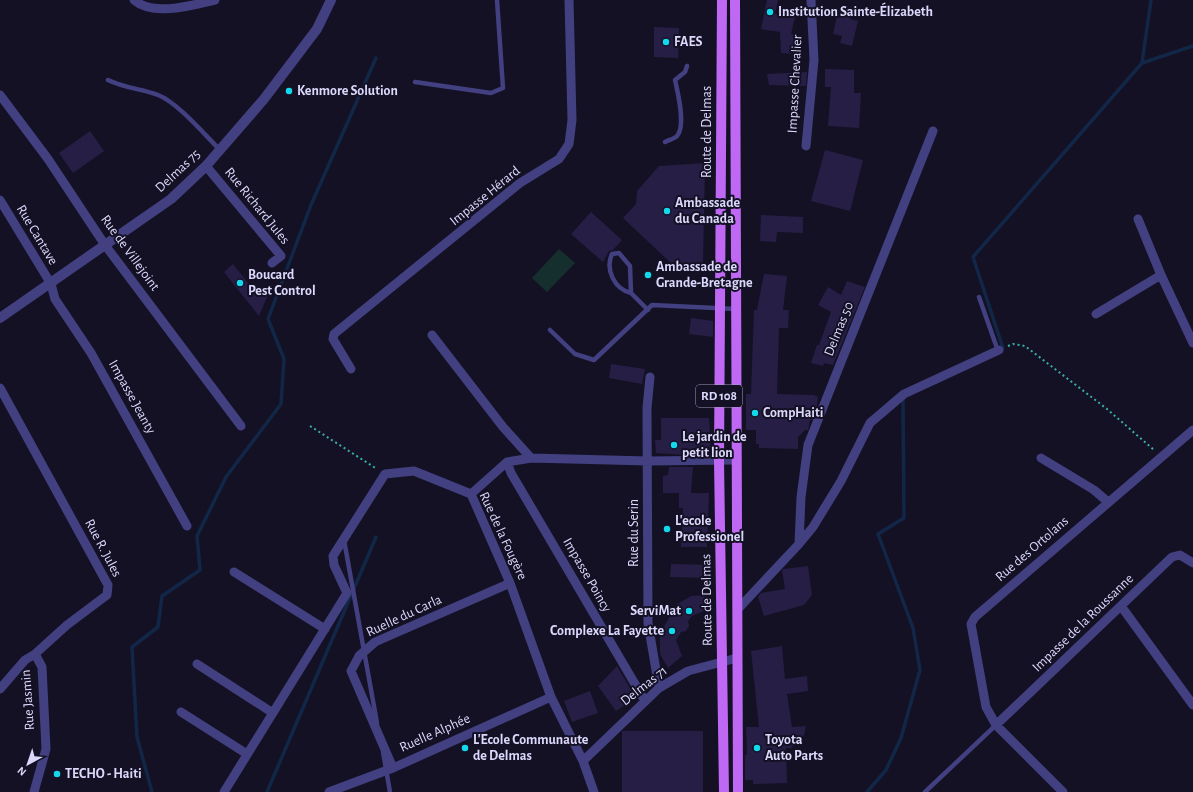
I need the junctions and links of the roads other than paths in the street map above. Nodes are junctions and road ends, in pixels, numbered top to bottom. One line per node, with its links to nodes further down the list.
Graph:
1 (134, 0): 2 (street)
2 (216, 0)
3 (331, 0): 16 (street, Delmas 75)
4 (496, 0): 11 (lane)
5 (569, 0): 35 (street, Impasse Hérard)
6 (722, 0): 26 (main road, Route de Delmas / RD 108)
7 (735, 0): 27 (main road, Route de Delmas / RD 108)
8 (811, 0): 15 (street, Impasse Chevalier)
9 (686, 66): 14 (lane)
10 (108, 80): 16 (lane)
11 (415, 82)
12 (0, 95): 20 (street, Rue de Villejoint)
13 (933, 131): 50 (street, Delmas 50)
14 (665, 142)
15 (806, 146)
16 (220, 150): 17 (street, Delmas 75)
17 (206, 166): 20 (street, Delmas 75); 21 (street, Rue Richard Jules)
18 (0, 200): 23 (street, Rue Cantave)
19 (1138, 219): 22 (street)
20 (105, 245): 23 (street, Delmas 75); 38 (street, Rue de Villejoint)
21 (272, 263)
22 (1161, 275): 29 (street); 33 (street)
23 (51, 284): 30 (street, Delmas 75); 48 (street, Impasse Jeanty)
24 (631, 292): 24 (lane); 28 (lane)
25 (979, 297): 34 (lane)
26 (720, 308): 27 (lane); 28 (lane); 42 (main road, Route de Delmas / RD 108)
27 (736, 309): 43 (main road, Route de Delmas / RD 108)
28 (648, 310): 31 (lane)
29 (1096, 314)
30 (0, 318)
31 (550, 330)
32 (432, 335): 40 (street)
33 (1193, 343)
34 (999, 350): 50 (street)
35 (351, 369)
36 (650, 377): 44 (street, Rue du Serin)
37 (0, 388): 57 (street, Rue R. Jules)
38 (241, 426)
39 (1193, 430): 47 (street, Rue des Ortolans)
40 (531, 458): 44 (street); 45 (street)
41 (1041, 458): 47 (street)
42 (719, 460): 43 (street); 44 (street); 59 (main road, Route de Delmas / RD 108)
43 (736, 460): 55 (main road, Route de Delmas / RD 108)
44 (648, 461): 61 (street, Rue du Serin)
45 (507, 462): 46 (street); 64 (street, Impasse Poincy)
46 (471, 494): 49 (street, Rue de la Fougère); 53 (street, Rue de la Fougère)
47 (1108, 502): 68 (street, Rue des Ortolans)
48 (187, 526)
49 (344, 540): 56 (street); 76 (lane)
50 (799, 544): 55 (street)
51 (1193, 563): 54 (street, Impasse de la Roussanne)
52 (234, 572): 56 (street)
53 (510, 583): 63 (street, Rue de la Fougère); 71 (street, Ruelle du Carla)
54 (1121, 606): 65 (street); 68 (street, Impasse de la Roussanne)
55 (738, 609): 58 (main road, Route de Delmas / RD 108)
56 (326, 629): 67 (street)
57 (35, 654): 62 (street, Rue R. Jules); 73 (street, Rue Jasmin)
58 (737, 658): 59 (street, Delmas 71); 78 (main road, Route de Delmas / RD 108)
59 (722, 662): 61 (street, Delmas 71); 77 (main road, Route de Delmas / RD 108)
60 (196, 664): 67 (street)
61 (659, 688): 64 (street, Delmas 71)
62 (0, 689)
63 (551, 697): 70 (street, Rue de la Fougère); 71 (street, Ruelle Alphée)
64 (645, 701): 70 (street, Delmas 71)
65 (1193, 705)
66 (181, 712): 69 (street)
67 (273, 713): 69 (street)
68 (996, 725): 79 (lane); 80 (street)
69 (248, 754): 74 (street)
70 (582, 761): 72 (street, Rue de la Fougère)
71 (393, 768): 75 (street, Ruelle Alphée)
72 (592, 791)
73 (34, 792)
74 (224, 792)
75 (329, 792)
76 (390, 792)
77 (724, 792)
78 (738, 792)
79 (925, 792)
80 (1063, 792)

